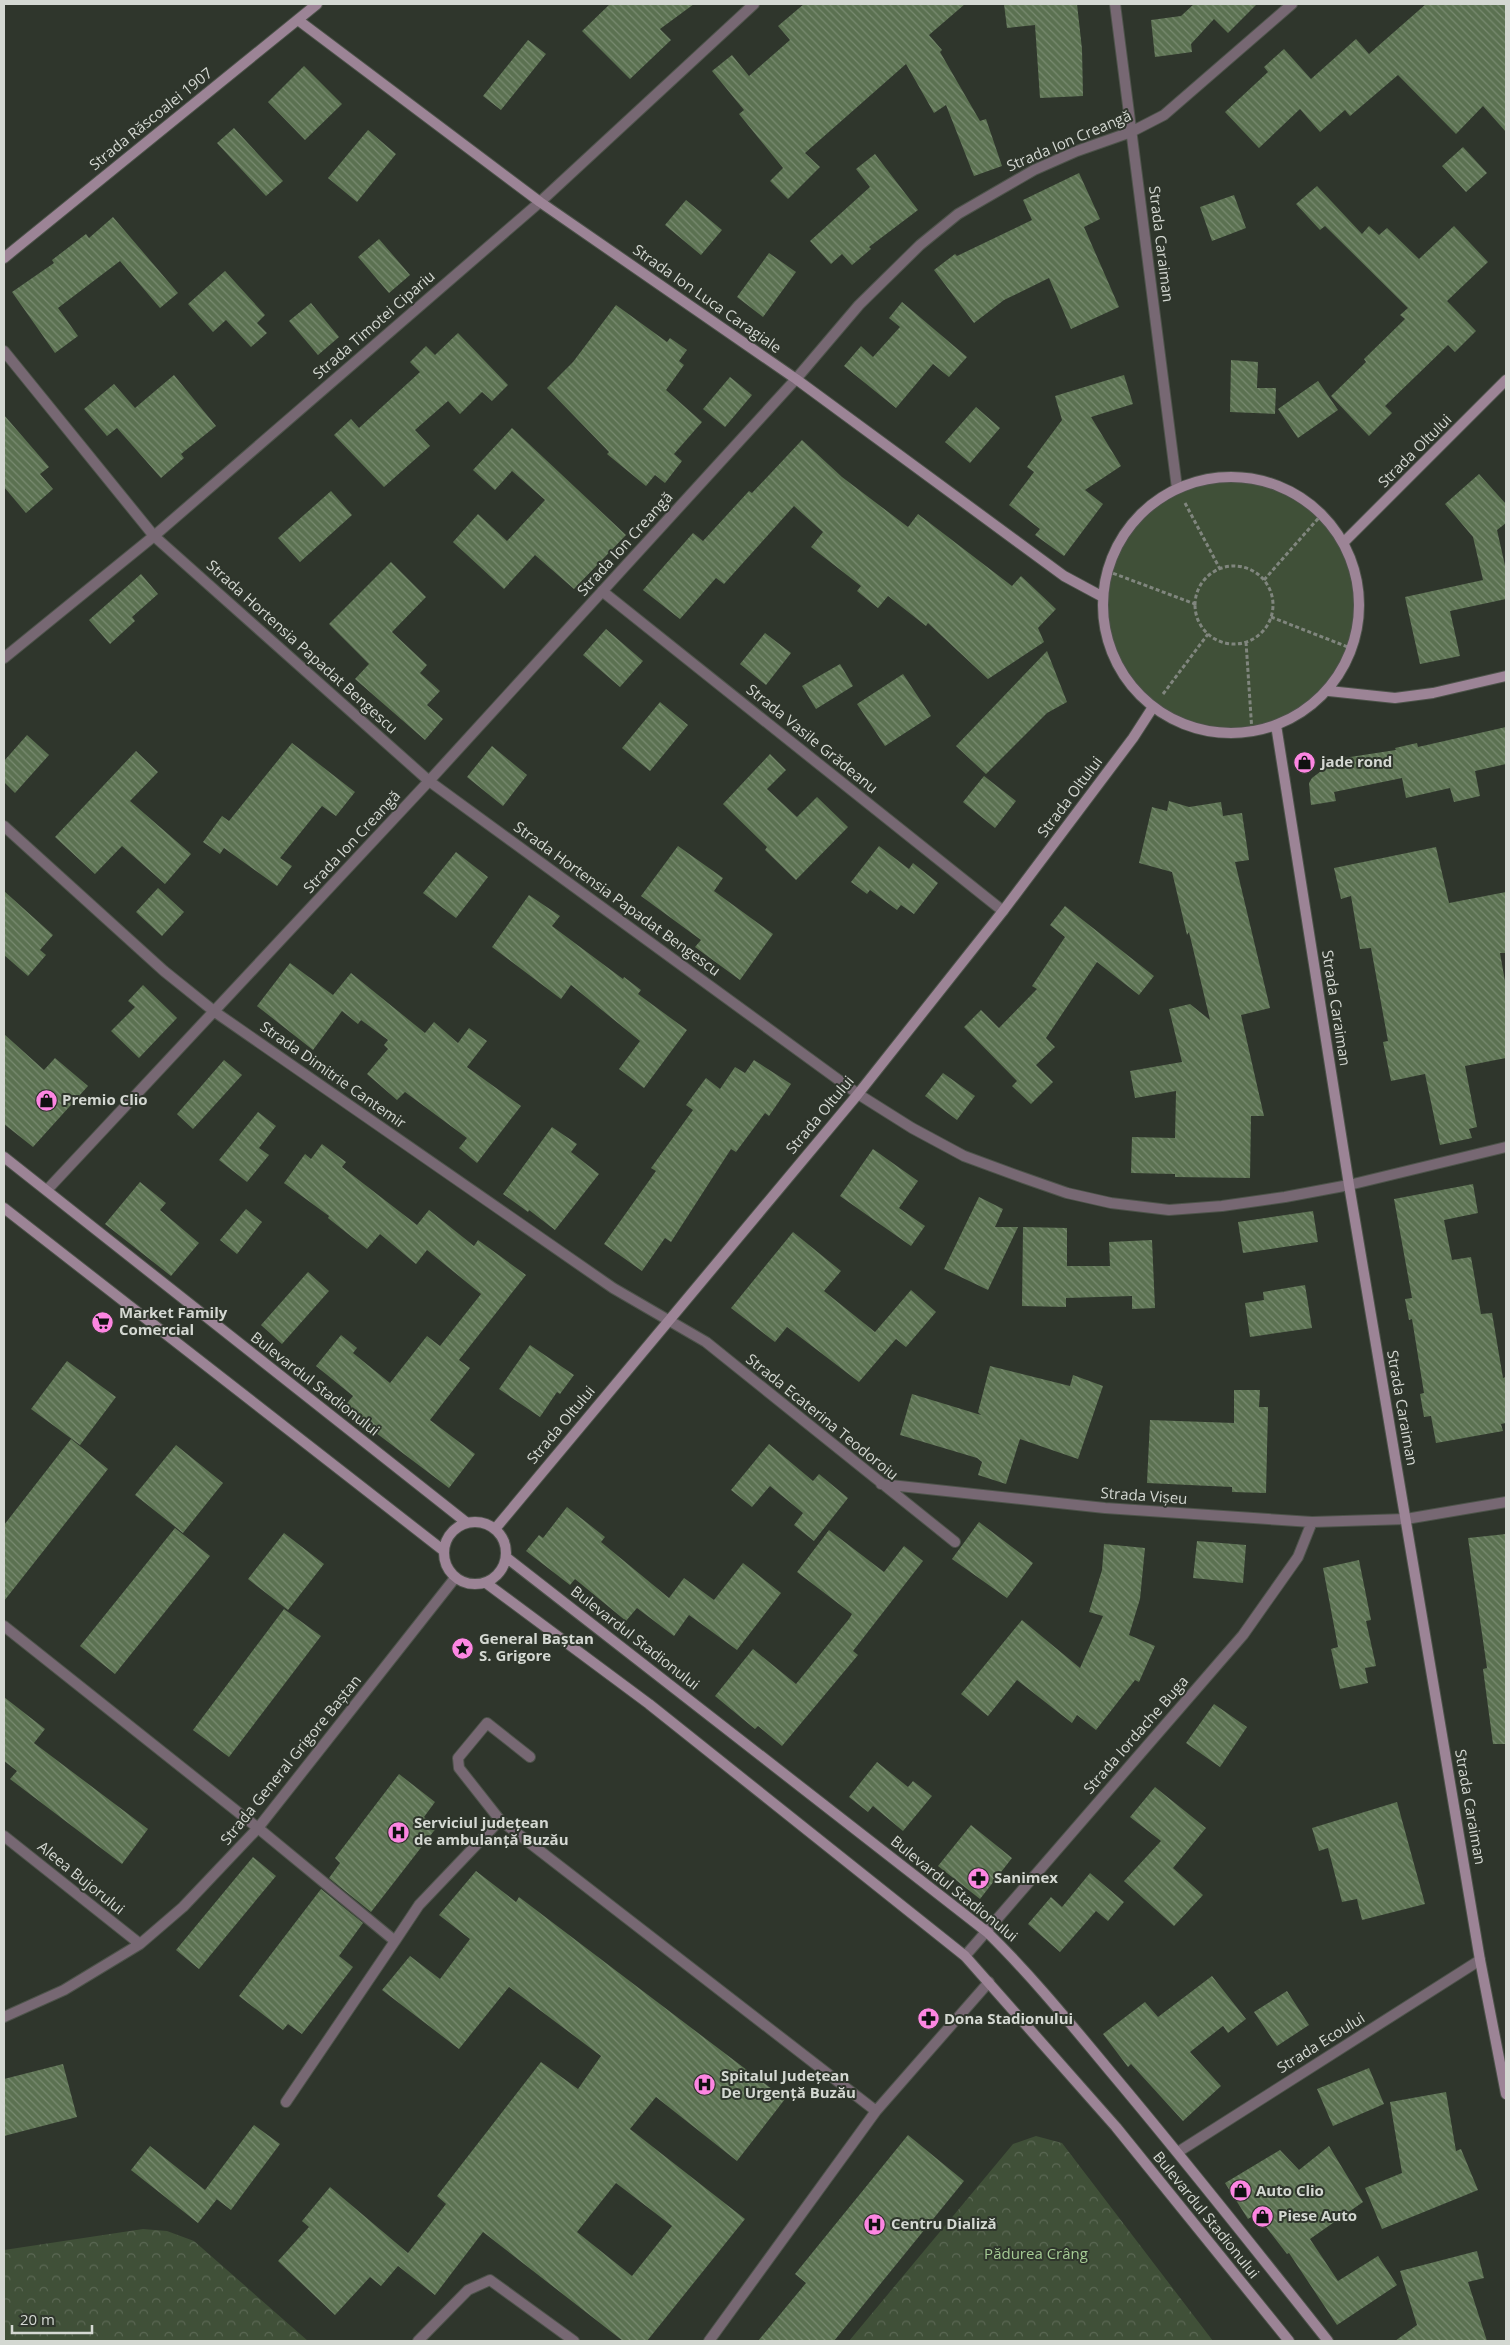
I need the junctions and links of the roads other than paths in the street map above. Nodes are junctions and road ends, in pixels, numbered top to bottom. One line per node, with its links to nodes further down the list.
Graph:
1 (317, 4): 5 (main road, Strada Răscoalei 1907)
2 (754, 4): 7 (street, Strada Timotei Cipariu)
3 (1115, 4): 6 (street, Strada Caraiman)
4 (1292, 4): 6 (street, Strada Ion Creangă)
5 (298, 20): 7 (main road, Strada Ion Luca Caragiale); 8 (main road, Strada Răscoalei 1907)
6 (1131, 132): 10 (street, Strada Ion Creangă); 12 (street, Strada Caraiman)
7 (540, 202): 10 (main road, Strada Ion Luca Caragiale); 13 (street, Strada Timotei Cipariu)
8 (4, 258)
9 (4, 351): 13 (street, Strada Hortensia Papadat Bengescu)
10 (796, 379): 15 (street, Strada Ion Creangă); 16 (main road, Strada Ion Luca Caragiale)
11 (1506, 380): 14 (main road, Strada Oltului)
12 (1177, 488): 14 (main road); 16 (main road)
13 (154, 536): 17 (street, Strada Timotei Cipariu); 22 (street, Strada Hortensia Papadat Bengescu)
14 (1344, 542): 19 (main road)
15 (602, 591): 22 (street, Strada Ion Creangă); 24 (street, Strada Vasile Grădeanu)
16 (1103, 597): 20 (main road)
17 (4, 658)
18 (1506, 676): 19 (main road)
19 (1328, 691): 21 (main road)
20 (1153, 707): 21 (main road); 24 (main road, Strada Oltului)
21 (1276, 726): 29 (main road, Strada Caraiman)
22 (429, 781): 25 (street, Strada Ion Creangă); 26 (street, Strada Hortensia Papadat Bengescu)
23 (4, 826): 25 (street, Strada Dimitrie Cantemir)
24 (1003, 911): 26 (main road, Strada Oltului)
25 (215, 1012): 30 (street, Strada Ion Creangă); 32 (street, Strada Dimitrie Cantemir)
26 (858, 1094): 29 (street, Strada Hortensia Papadat Bengescu); 32 (main road, Strada Oltului)
27 (1506, 1147): 29 (street, Strada Hortensia Papadat Bengescu)
28 (4, 1157): 30 (main road, Bulevardul Stadionului)
29 (1349, 1185): 35 (main road, Strada Caraiman)
30 (47, 1190): 37 (main road, Bulevardul Stadionului)
31 (4, 1208): 40 (main road)
32 (669, 1319): 33 (street, Strada Ecaterina Teodoroiu); 38 (main road, Strada Oltului)
33 (880, 1484): 36 (street, Strada Vișeu); 39 (street, Strada Ecaterina Teodoroiu)
34 (1506, 1502): 35 (street, Strada Vișeu)
35 (1406, 1519): 36 (street, Strada Vișeu); 53 (main road, Strada Caraiman)
36 (1312, 1522): 49 (street, Strada Iordache Buga)
37 (466, 1523): 38 (main road, Bulevardul Stadionului); 40 (main road)
38 (495, 1529): 41 (main road)
39 (955, 1542)
40 (444, 1551): 42 (main road)
41 (506, 1558): 43 (main road); 49 (main road, Bulevardul Stadionului)
42 (455, 1578): 43 (main road); 47 (street, Strada General Grigore Baștan)
43 (486, 1583): 52 (main road, Bulevardul Stadionului)
44 (4, 1626): 47 (street)
45 (530, 1757): 46 (street)
46 (500, 1820): 50 (street); 58 (street)
47 (258, 1828): 50 (street); 51 (street, Strada General Grigore Baștan)
48 (4, 1836): 51 (street, Aleea Bujorului)
49 (987, 1932): 52 (street, Strada Iordache Buga); 59 (main road, Bulevardul Stadionului)
50 (395, 1941): 57 (street)
51 (140, 1944): 55 (street, Strada General Grigore Baștan)
52 (965, 1956): 54 (main road, Bulevardul Stadionului)
53 (1480, 1960): 56 (main road, Strada Caraiman); 59 (street, Strada Ecoului)
54 (989, 1982): 58 (street); 63 (main road, Bulevardul Stadionului)
55 (4, 2017)
56 (1506, 2094)
57 (286, 2102)
58 (876, 2112): 62 (street)
59 (1178, 2152): 64 (main road, Bulevardul Stadionului)
60 (418, 2341): 61 (street)
61 (574, 2341)
62 (709, 2341)
63 (1289, 2341)
64 (1328, 2341)

